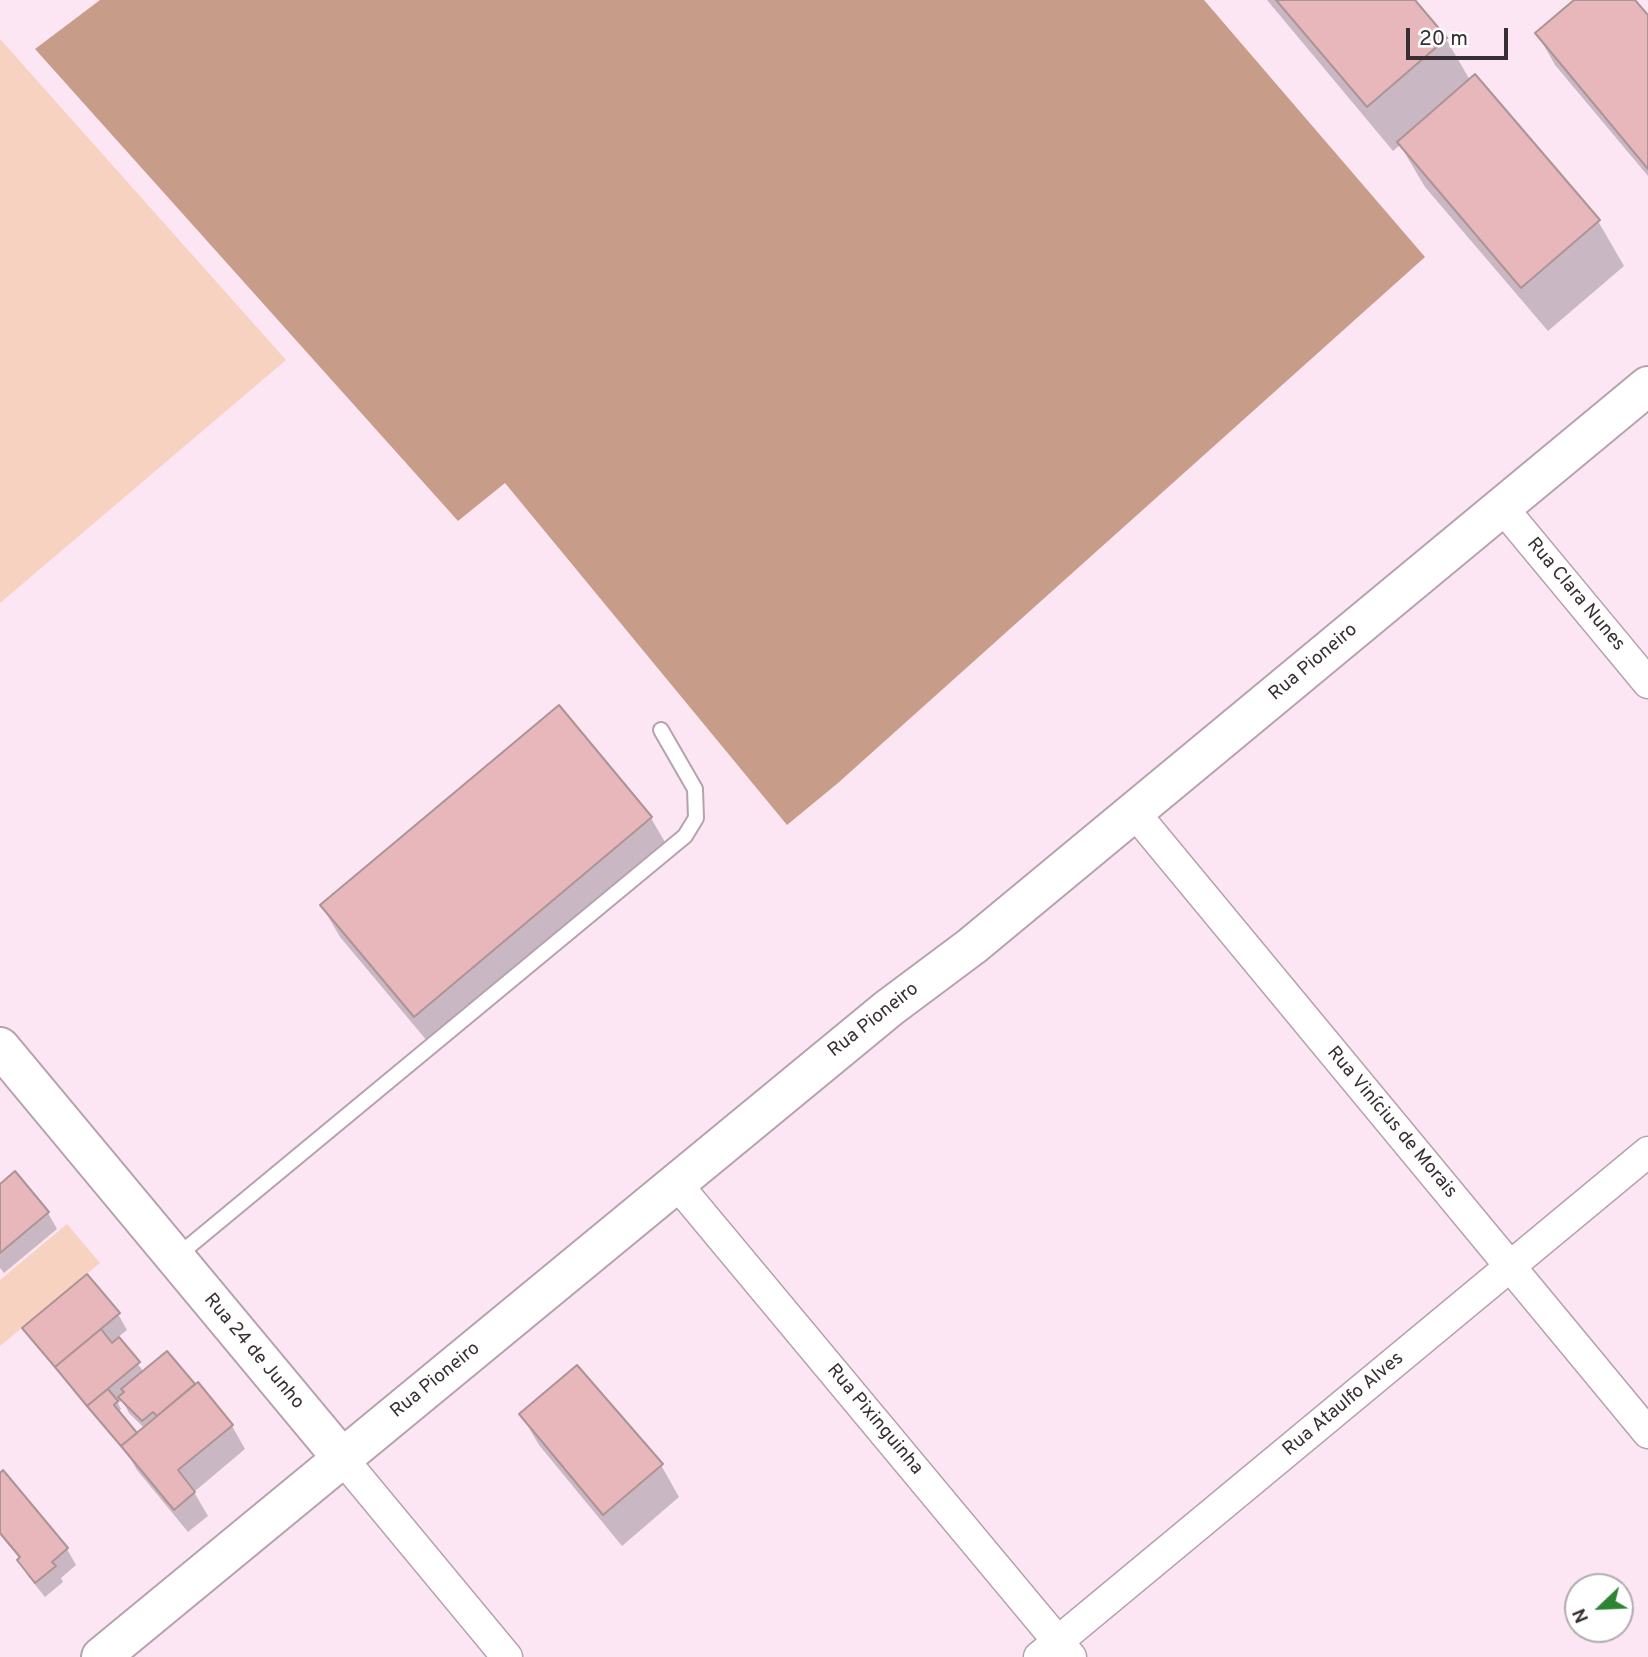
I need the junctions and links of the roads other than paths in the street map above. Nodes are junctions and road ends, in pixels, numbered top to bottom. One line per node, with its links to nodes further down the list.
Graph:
1 (1648, 386): 2 (street, Rua Pioneiro)
2 (1502, 507): 3 (street, Rua Clara Nunes); 5 (street, Rua Pioneiro)
3 (1648, 682)
4 (662, 730): 9 (lane)
5 (1134, 812): 8 (street, Rua Pioneiro); 10 (street, Rua Vinícius de Morais)
6 (0, 1047): 9 (street, Rua 24 de Junho)
7 (1648, 1152): 10 (street, Rua Ataulfo Alves)
8 (676, 1183): 12 (street, Rua Pioneiro); 13 (street, Rua Pixinguinha)
9 (175, 1258): 12 (street, Rua 24 de Junho)
10 (1510, 1267): 11 (street, Rua Vinícius de Morais); 13 (street, Rua Ataulfo Alves)
11 (1648, 1433)
12 (342, 1458): 14 (street, Rua Pioneiro); 15 (street, Rua 24 de Junho)
13 (1056, 1652)
14 (101, 1657)
15 (507, 1657)

